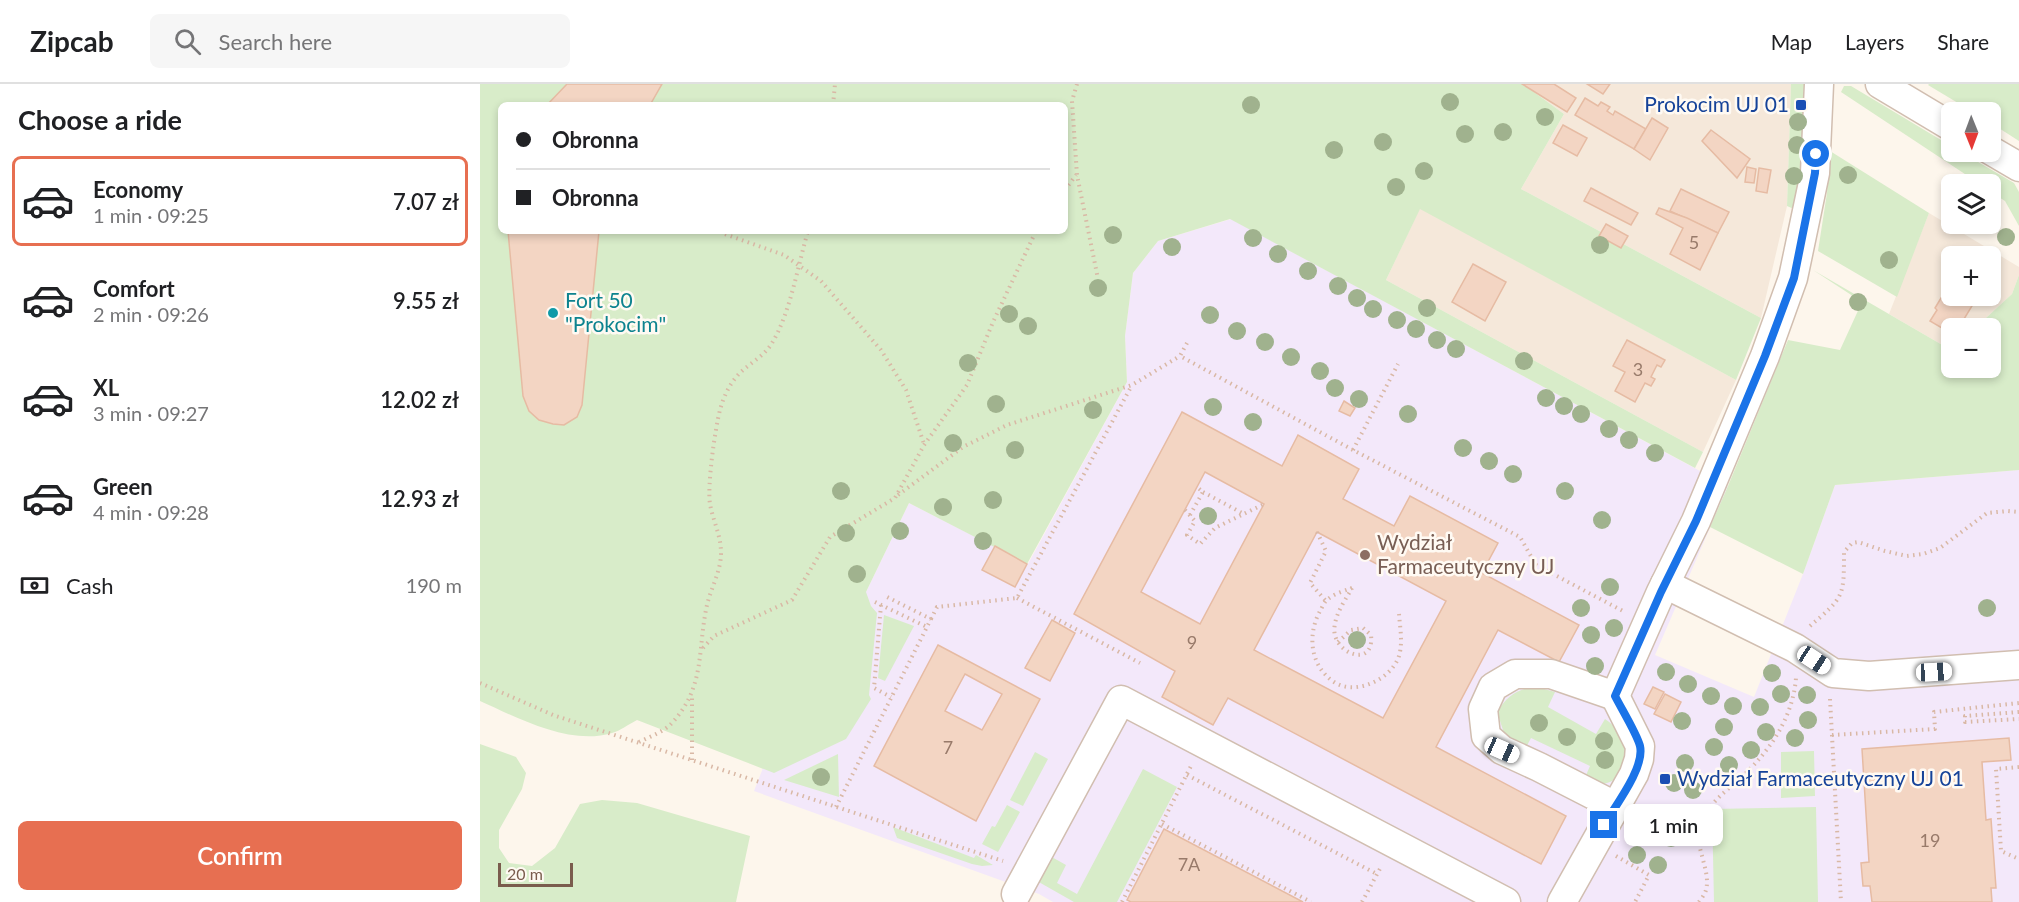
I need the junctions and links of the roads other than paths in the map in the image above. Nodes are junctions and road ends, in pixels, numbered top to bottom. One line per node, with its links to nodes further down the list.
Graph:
1 (1819, 84): 6 (street)
2 (1880, 84): 3 (street)
3 (1941, 120)
4 (2001, 156): 5 (street)
5 (2019, 167)
6 (1665, 584): 7 (street); 8 (street)
7 (2019, 665)
8 (1615, 696): 9 (street); 9 (street)
9 (1615, 806): 12 (street)
10 (1016, 894): 11 (street)
11 (1506, 902)
12 (1562, 902)

